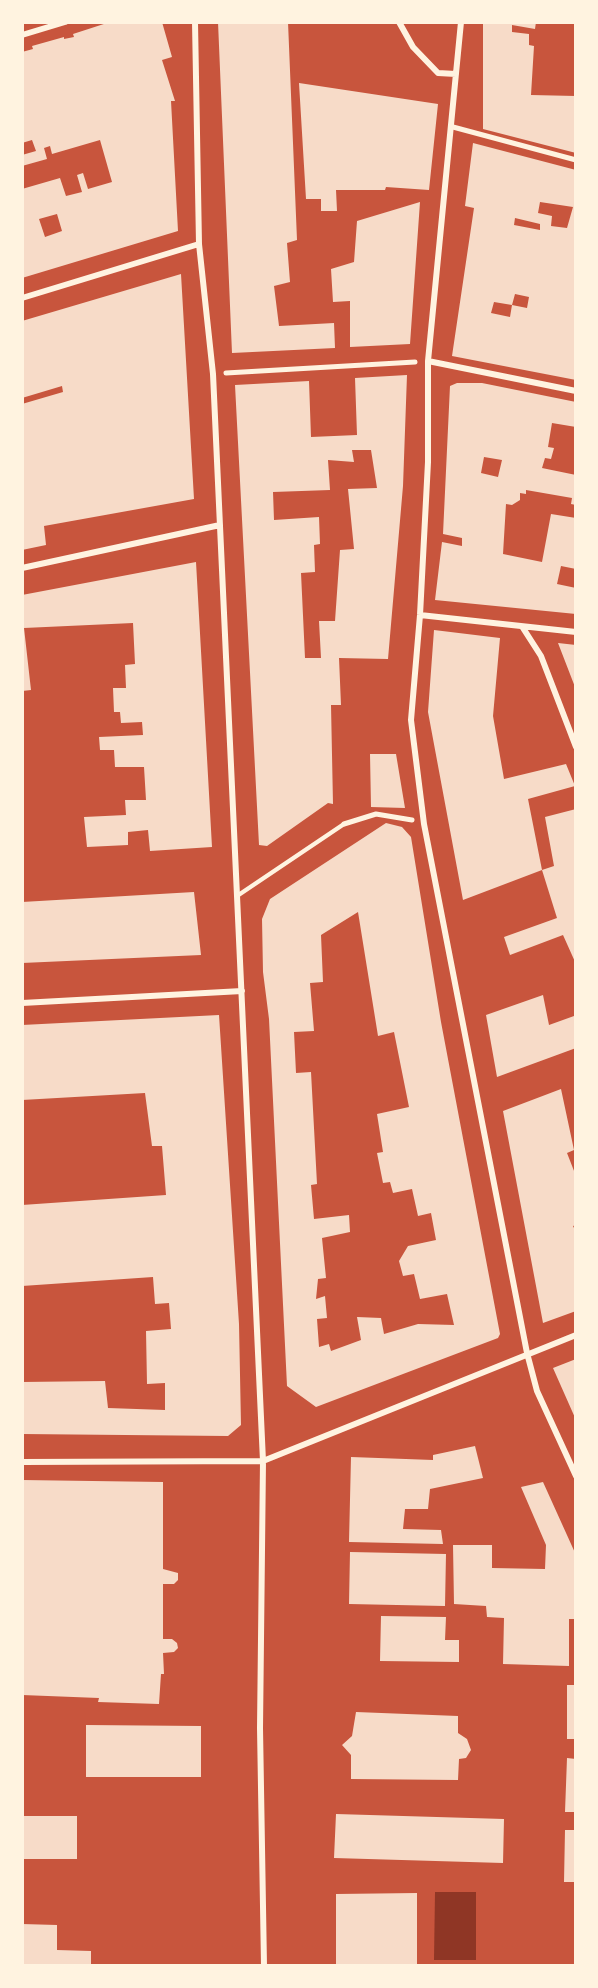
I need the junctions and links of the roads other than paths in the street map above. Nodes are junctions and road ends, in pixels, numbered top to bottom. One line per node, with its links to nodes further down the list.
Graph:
1 (65, 22): 5 (street)
2 (195, 22): 9 (street)
3 (399, 22): 6 (street)
4 (461, 22): 6 (street)
5 (22, 35)
6 (456, 74): 7 (street)
7 (453, 127): 8 (street); 11 (street)
8 (576, 160)
9 (199, 244): 10 (street); 15 (street)
10 (22, 298)
11 (428, 361): 14 (street); 17 (street)
12 (415, 362): 13 (street)
13 (226, 373)
14 (576, 391)
15 (220, 525): 16 (street); 23 (street)
16 (22, 568)
17 (420, 615): 18 (street); 27 (street)
18 (523, 628): 19 (street); 20 (street)
19 (576, 632)
20 (576, 747)
21 (412, 819): 22 (street)
22 (344, 824): 23 (lane)
23 (237, 896): 24 (street)
24 (242, 991): 25 (street); 28 (street)
25 (22, 1003)
26 (576, 1335): 27 (street)
27 (526, 1353): 28 (street); 30 (street)
28 (262, 1461): 29 (street); 31 (street)
29 (22, 1462)
30 (576, 1476)
31 (264, 1965)

